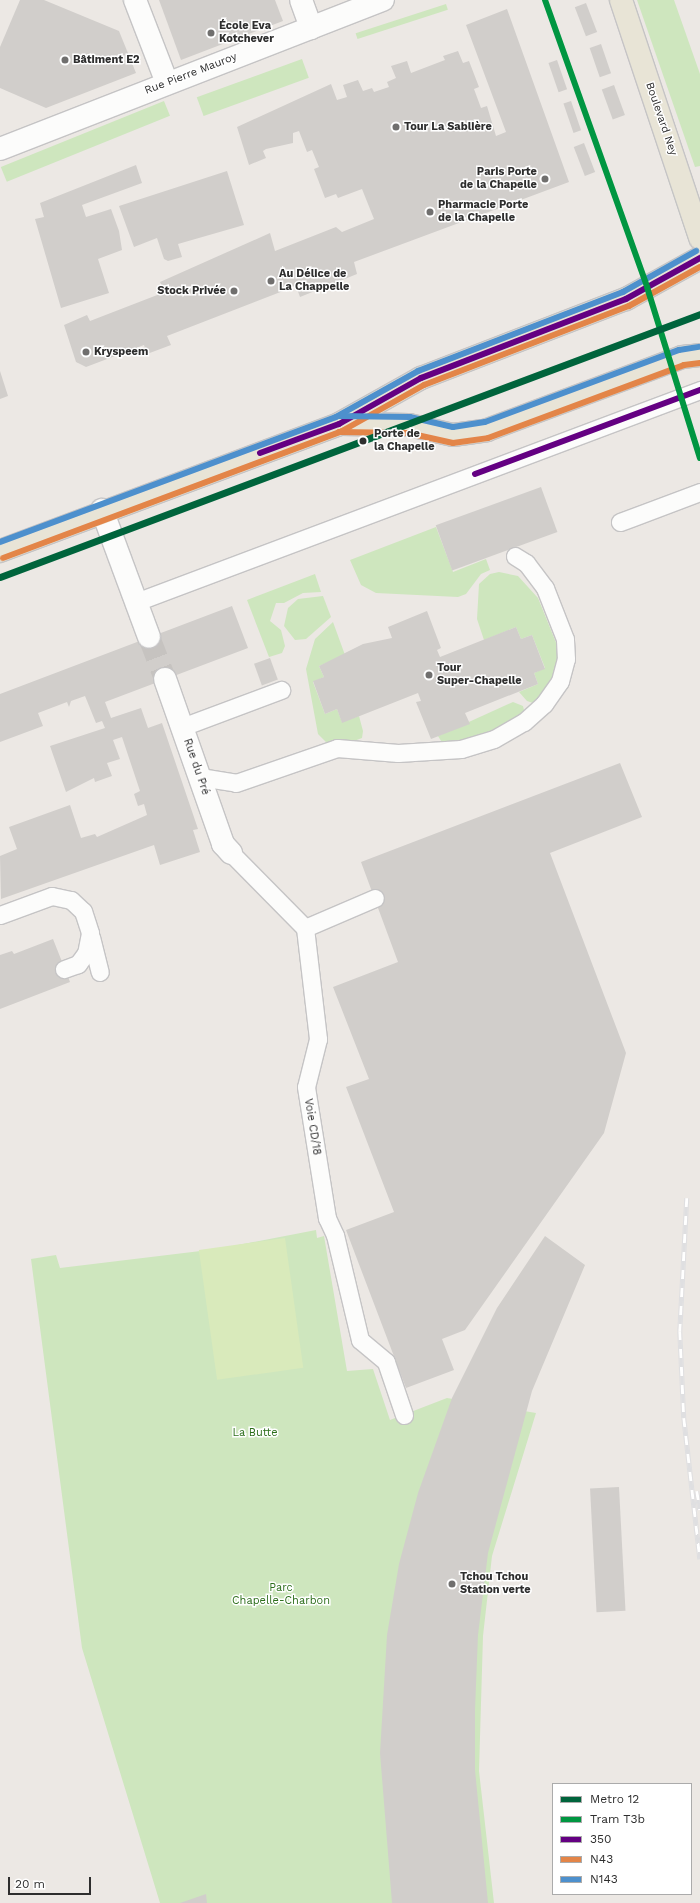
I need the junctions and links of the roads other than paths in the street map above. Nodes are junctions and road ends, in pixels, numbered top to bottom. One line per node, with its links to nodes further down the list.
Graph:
1 (135, 0): 6 (street)
2 (301, 0): 5 (street)
3 (383, 0): 5 (street, Rue Pierre Mauroy)
4 (621, 0): 8 (main road, Boulevard Ney)
5 (311, 28): 6 (street, Rue Pierre Mauroy)
6 (167, 83): 7 (street, Rue Pierre Mauroy)
7 (0, 149)
8 (700, 238)
9 (700, 258): 12 (main road)
10 (700, 355): 12 (main road)
11 (700, 390): 18 (lane)
12 (340, 424): 14 (main road)
13 (700, 492): 15 (lane)
14 (102, 510): 16 (main road); 18 (street)
15 (620, 522)
16 (0, 551)
17 (515, 556): 23 (lane)
18 (136, 602): 19 (street)
19 (149, 637)
20 (165, 679): 22 (street, Rue du Pré)
21 (281, 690): 22 (lane)
22 (182, 727): 23 (street, Rue du Pré)
23 (200, 777): 24 (street, Rue du Pré)
24 (231, 853): 27 (lane)
25 (374, 898): 27 (lane)
26 (0, 915): 28 (lane)
27 (305, 928): 31 (lane, Voie CD/18)
28 (90, 933): 29 (lane); 30 (lane)
29 (64, 969)
30 (100, 972)
31 (404, 1414)

